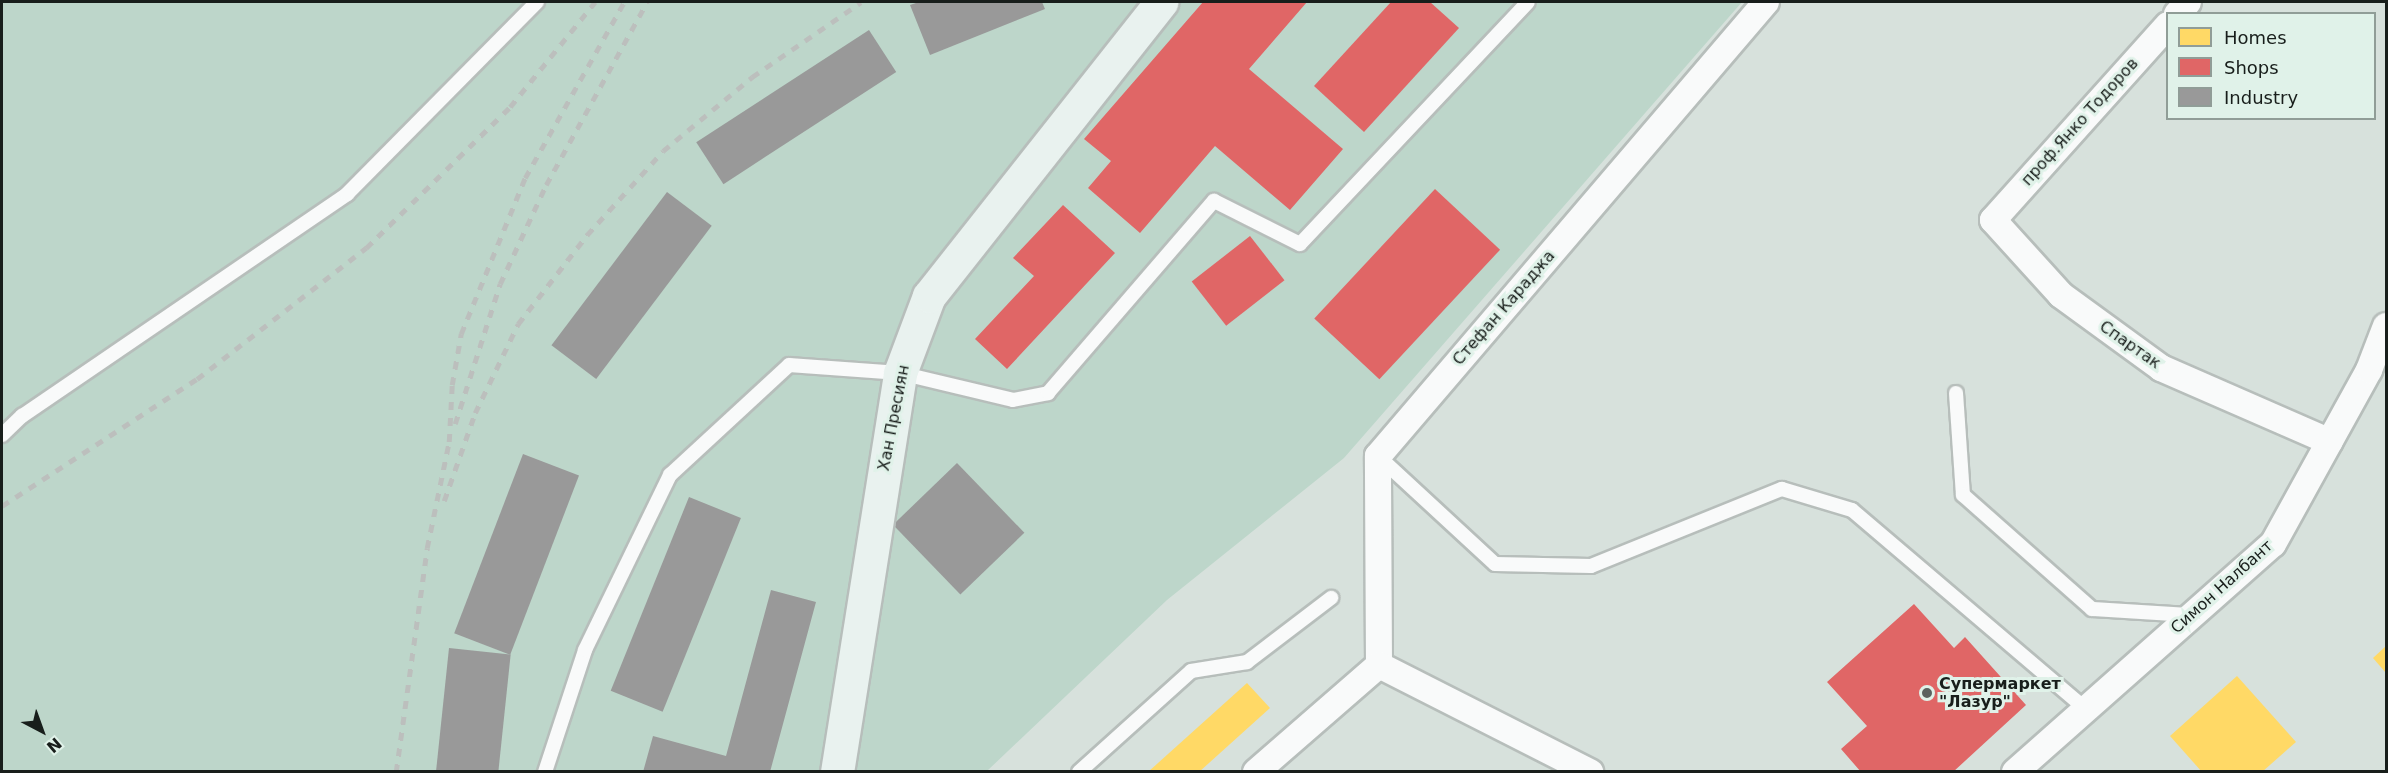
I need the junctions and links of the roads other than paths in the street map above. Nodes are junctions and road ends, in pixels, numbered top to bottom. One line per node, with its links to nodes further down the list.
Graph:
1 (537, 2): 10 (lane)
2 (1161, 2): 8 (street, Хан Пресиян)
3 (1528, 2): 8 (lane)
4 (1766, 2): 12 (street, Стефан Караджа)
5 (2166, 27): 6 (street, проф.Янко Тодоров)
6 (1993, 220): 11 (street, Спартак)
7 (2386, 326): 11 (street, Симон Налбант)
8 (900, 373): 17 (lane); 18 (street, Хан Пресиян)
9 (1956, 393): 14 (lane)
10 (2, 435)
11 (2330, 442): 14 (street, Симон Налбант)
12 (1378, 456): 15 (street); 16 (lane)
13 (1331, 598): 19 (lane)
14 (2193, 615): 16 (street, Симон Налбант)
15 (1379, 665): 20 (street); 21 (street)
16 (2086, 710): 22 (street, Симон Налбант)
17 (545, 771)
18 (837, 771)
19 (1079, 771)
20 (1256, 771)
21 (1590, 771)
22 (2015, 771)

